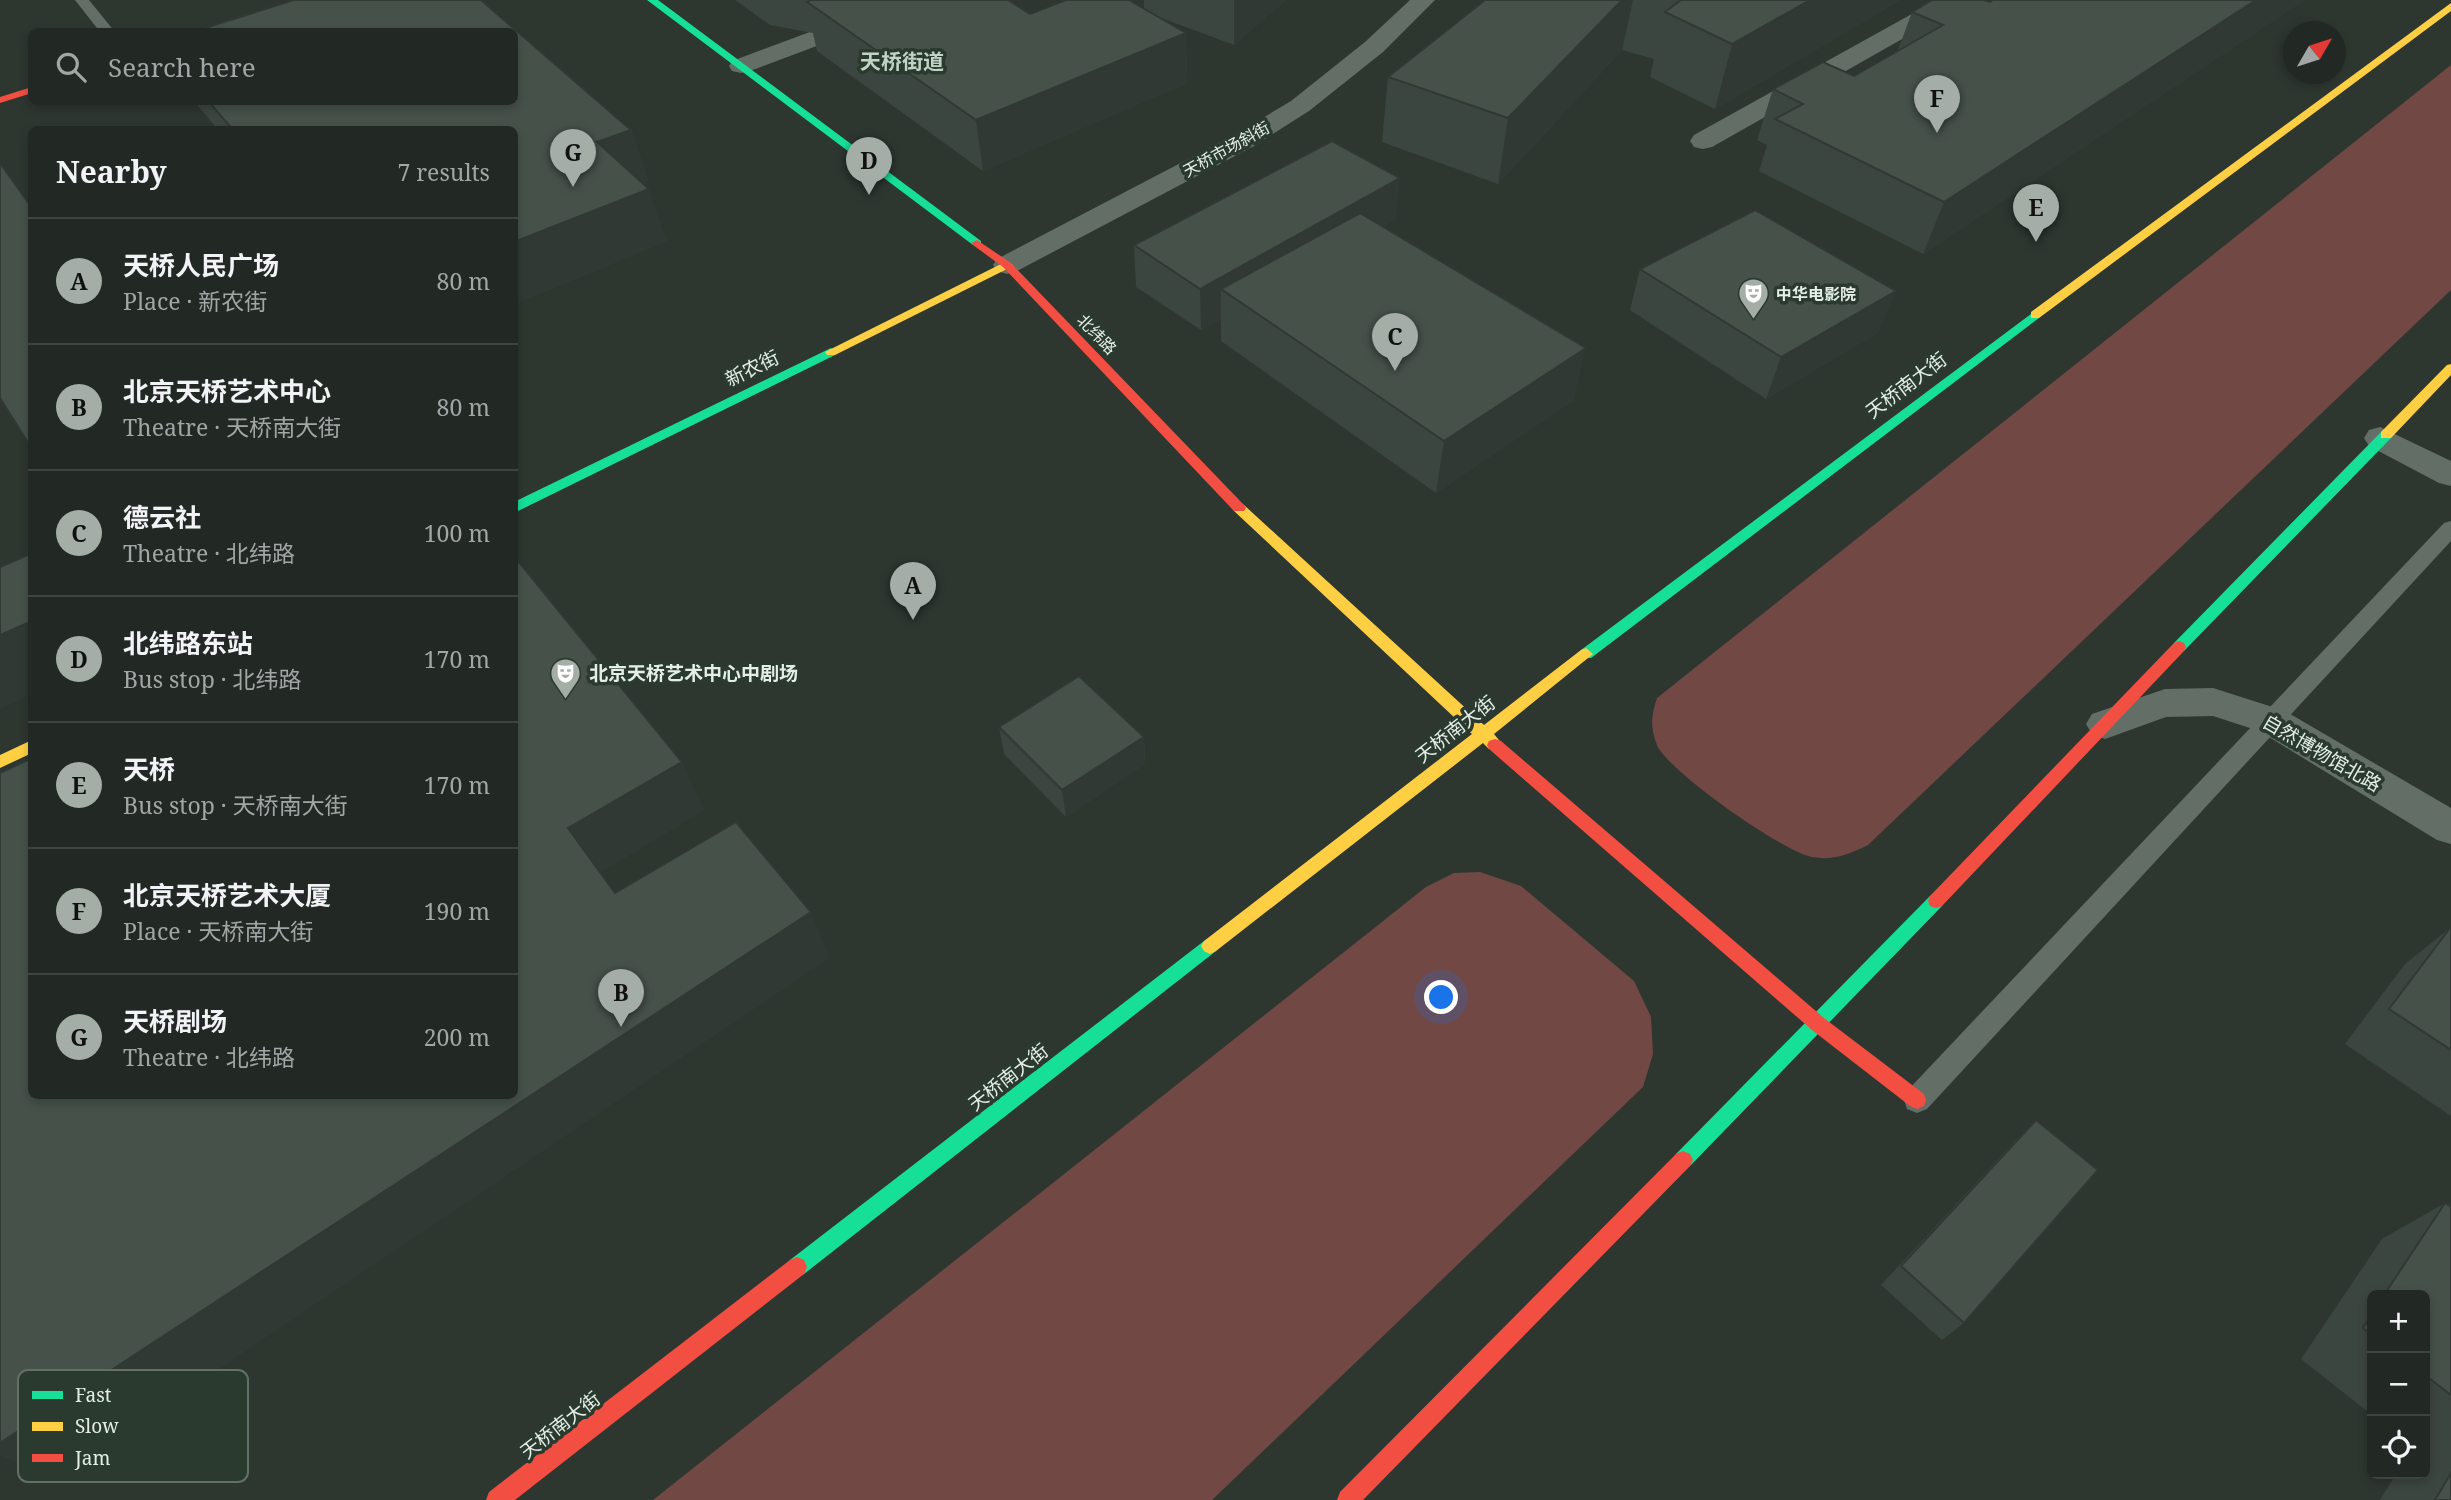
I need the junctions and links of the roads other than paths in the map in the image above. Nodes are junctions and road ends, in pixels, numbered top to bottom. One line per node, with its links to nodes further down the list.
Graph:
1 (82, 0): 7 (lane)
2 (652, 0): 8 (main road, 北纬路)
3 (918, 0): 8 (street)
4 (1423, 0): 12 (street, 天桥市场斜街)
5 (1954, 0): 11 (street)
6 (2451, 6): 20 (main road, 天桥南大街)
7 (105, 28)
8 (740, 66): 12 (main road, 北纬路)
9 (28, 91): 10 (main road)
10 (0, 100)
11 (1703, 141)
12 (1007, 265): 16 (main road, 新农街); 20 (main road, 北纬路)
13 (2451, 368): 14 (main road)
14 (2380, 438): 15 (street); 19 (main road)
15 (2451, 475)
16 (518, 506)
17 (2451, 528): 18 (lane)
18 (2272, 721): 19 (street, 自然博物馆北路); 23 (street, 自然博物馆北路); 25 (lane)
19 (2105, 724): 24 (main road)
20 (1482, 734): 24 (main road, 北纬路); 26 (main road, 天桥南大街)
21 (28, 748): 22 (main road)
22 (0, 762)
23 (2451, 828)
24 (1818, 1024): 25 (main road, 北纬路); 27 (main road)
25 (1917, 1100)
26 (496, 1500)
27 (1348, 1500)

